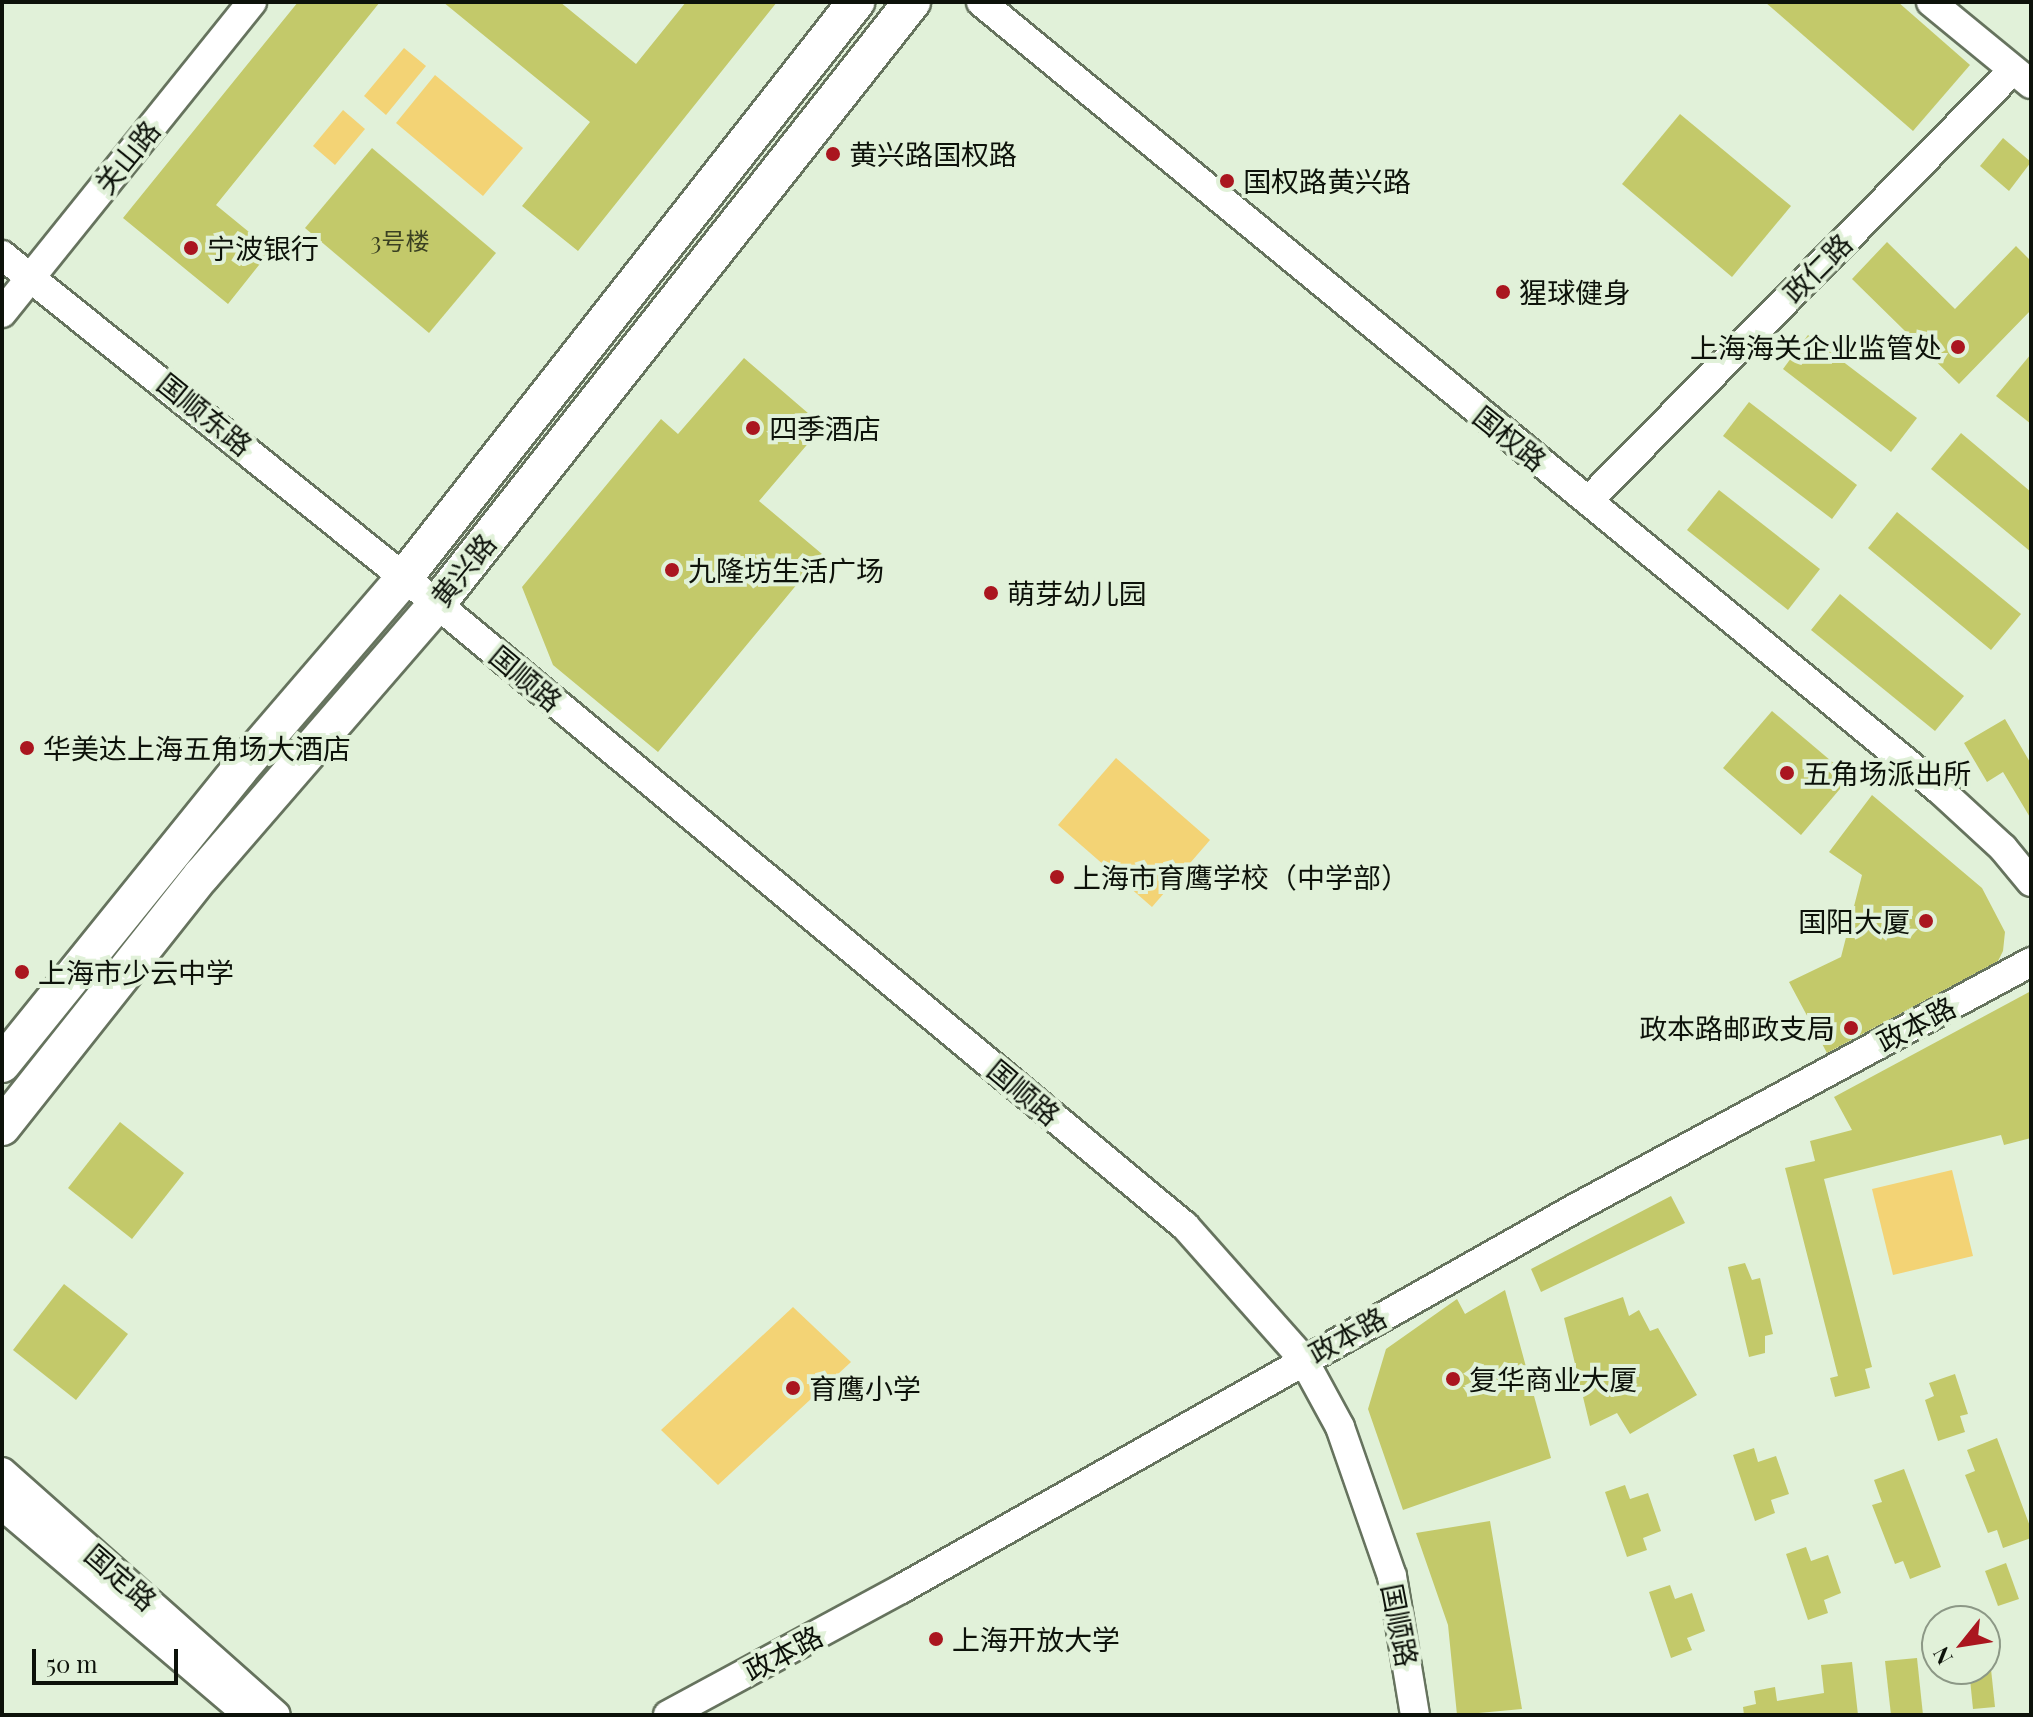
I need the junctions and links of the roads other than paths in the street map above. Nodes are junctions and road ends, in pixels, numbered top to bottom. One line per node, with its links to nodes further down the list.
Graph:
1 (252, 2): 8 (street, 关山路)
2 (856, 2): 11 (main road, 黄兴路)
3 (912, 2): 12 (main road, 黄兴路)
4 (981, 2): 10 (street, 国权路)
5 (1931, 2): 6 (street)
6 (2022, 77): 10 (street, 政仁路)
7 (2, 255): 8 (street, 国顺东路)
8 (30, 276): 9 (street, 关山路); 11 (street, 国顺东路)
9 (2, 313)
10 (1588, 501): 13 (street, 国权路)
11 (403, 579): 12 (street, 国顺东路); 15 (main road, 黄兴路)
12 (437, 604): 16 (main road, 黄兴路); 17 (street, 国顺路)
13 (2031, 882)
14 (2031, 962): 17 (street, 政本路)
15 (2, 1064)
16 (2, 1127)
17 (1303, 1359): 22 (street, 政本路); 23 (street, 国顺路)
18 (2, 1472): 21 (street, 国定路)
19 (2, 1505): 20 (street, 国定路)
20 (249, 1715)
21 (276, 1715)
22 (668, 1715)
23 (1415, 1715)

